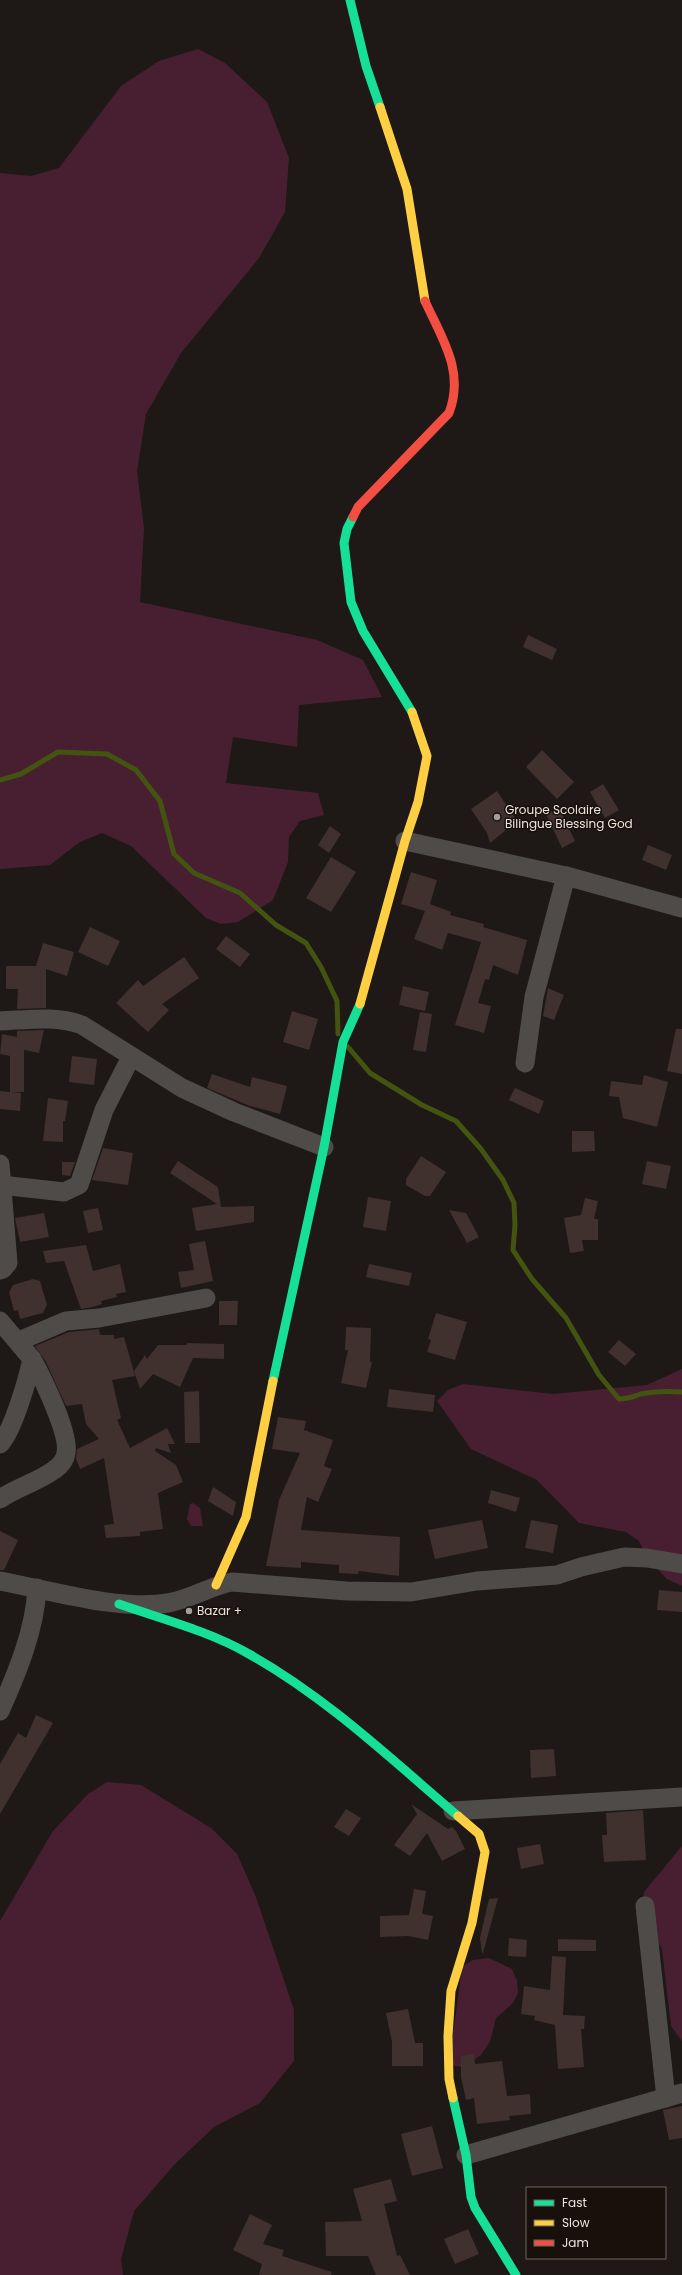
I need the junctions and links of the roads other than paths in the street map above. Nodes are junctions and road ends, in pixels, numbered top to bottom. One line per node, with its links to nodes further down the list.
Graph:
1 (350, 0): 2 (street)
2 (405, 841): 3 (street); 8 (street)
3 (566, 876): 4 (street); 7 (street)
4 (682, 908)
5 (0, 1021): 6 (street)
6 (131, 1057): 8 (street); 10 (street)
7 (525, 1063)
8 (324, 1147): 20 (street)
9 (0, 1164): 10 (street)
10 (2, 1185): 11 (street)
11 (0, 1270)
12 (206, 1298): 14 (street)
13 (0, 1321): 14 (street)
14 (19, 1342): 15 (street)
15 (32, 1358): 16 (street); 17 (street)
16 (0, 1444)
17 (0, 1499)
18 (682, 1564): 20 (street)
19 (0, 1581): 21 (street)
20 (216, 1585): 22 (street)
21 (37, 1588): 22 (street); 23 (street)
22 (119, 1604): 25 (street)
23 (0, 1711)
24 (682, 1797): 25 (street)
25 (453, 1811): 28 (street)
26 (645, 1906): 27 (street)
27 (674, 2096): 28 (street)
28 (466, 2155): 29 (street)
29 (516, 2275)

